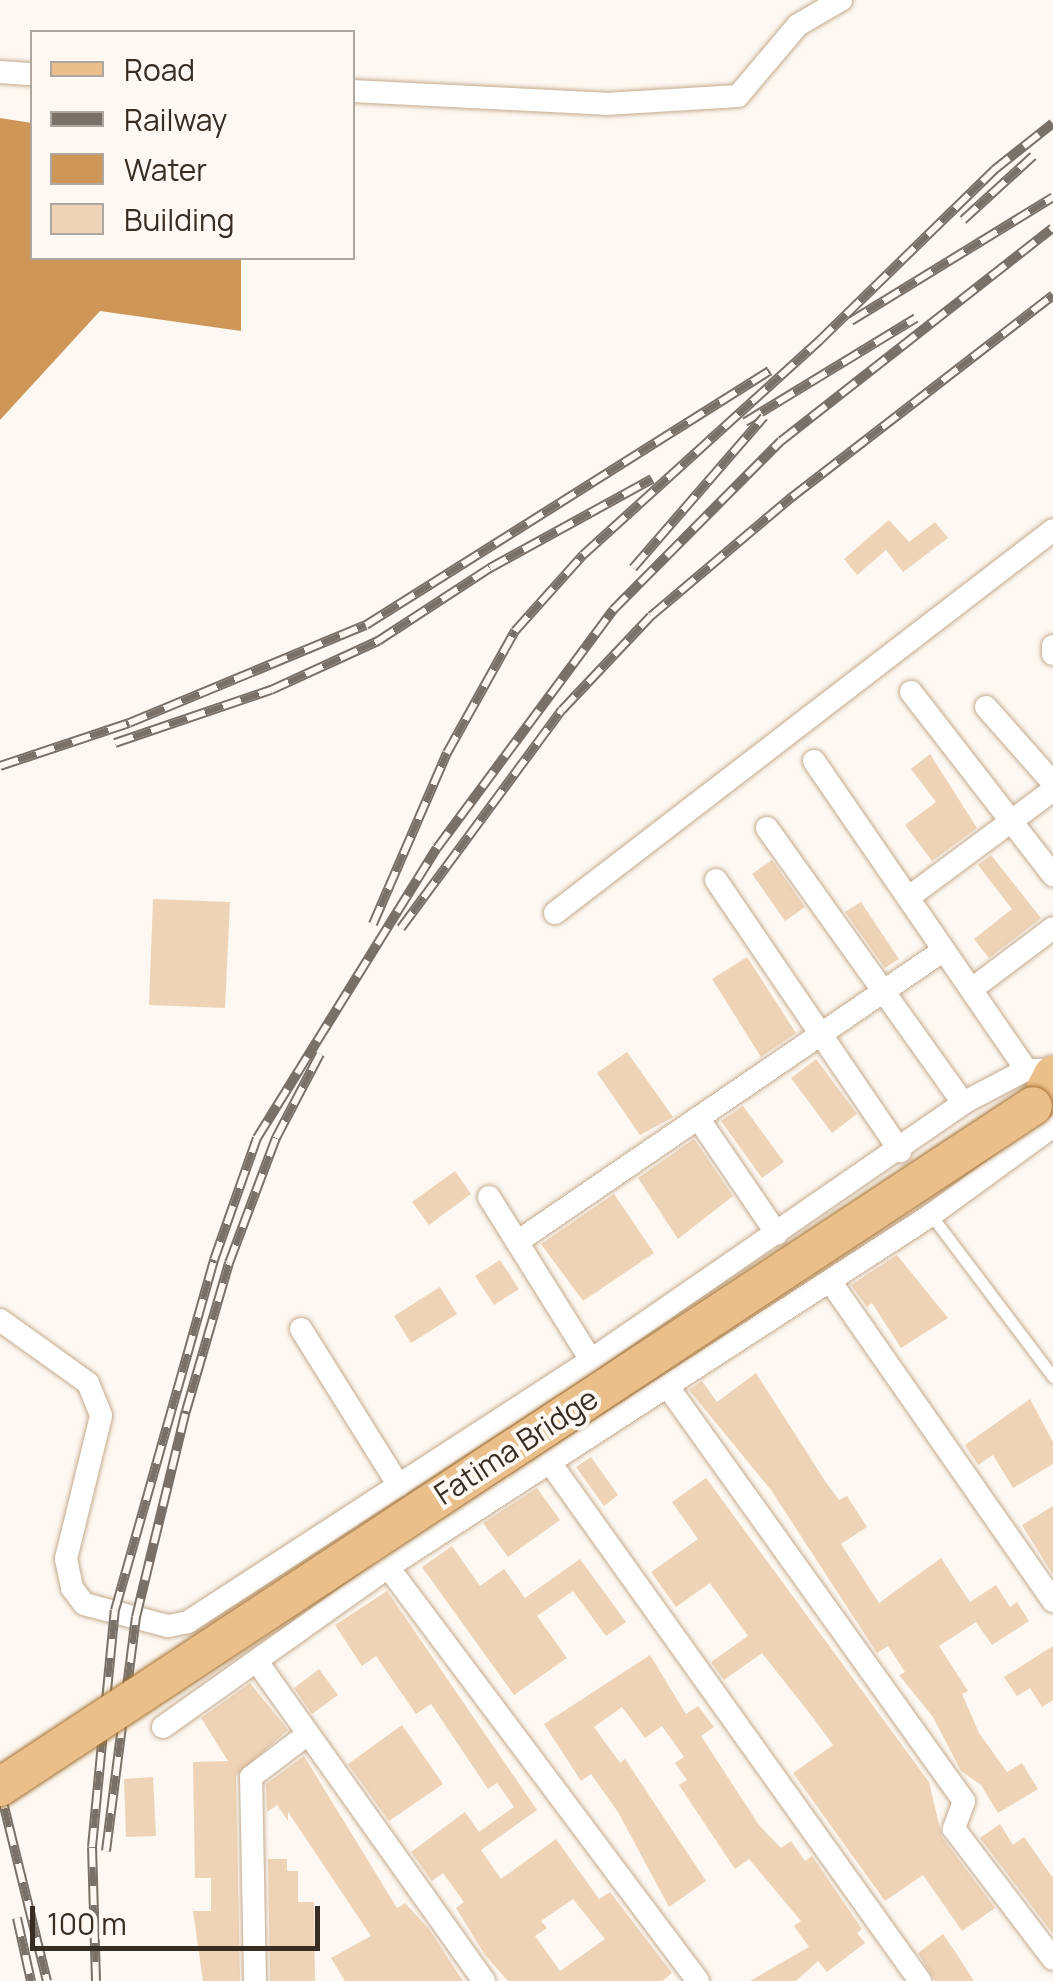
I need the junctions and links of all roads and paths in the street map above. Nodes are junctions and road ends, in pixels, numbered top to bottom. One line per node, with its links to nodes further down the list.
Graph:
1 (841, 0): 4 (street)
2 (0, 72): 3 (street)
3 (30, 74)
4 (355, 90)
5 (1053, 530): 15 (street)
6 (911, 692): 10 (street)
7 (986, 708): 9 (street)
8 (814, 761): 14 (street)
9 (1053, 786): 10 (street)
10 (1011, 821): 12 (street); 14 (street)
11 (767, 828): 19 (street)
12 (1053, 876)
13 (716, 880): 20 (street)
14 (909, 898): 17 (street)
15 (555, 913)
16 (1053, 928): 18 (street)
17 (944, 950): 18 (street); 19 (street)
18 (972, 989): 21 (street)
19 (883, 992): 20 (street); 22 (street)
20 (821, 1034): 23 (street); 24 (street)
21 (1044, 1092): 22 (street); 26 (street); 42 (main road, Fatima Bridge, bridge)
22 (963, 1103): 24 (street)
23 (698, 1118): 27 (street); 28 (street)
24 (900, 1151): 27 (street)
25 (490, 1197): 28 (street)
26 (931, 1215): 29 (street); 33 (lane)
27 (777, 1234): 32 (street)
28 (517, 1242): 32 (street)
29 (830, 1281): 34 (street); 38 (street)
30 (0, 1320): 36 (street)
31 (301, 1329): 36 (street)
32 (591, 1360): 36 (street)
33 (1053, 1377)
34 (668, 1387): 35 (street); 43 (street)
35 (551, 1464): 37 (street); 47 (street)
36 (400, 1486)
37 (388, 1567): 39 (street); 46 (street)
38 (1053, 1601)
39 (258, 1663): 40 (street); 41 (street)
40 (162, 1726)
41 (305, 1736): 44 (street); 45 (street)
42 (0, 1787)
43 (1053, 1959)
44 (255, 1981)
45 (484, 1981)
46 (698, 1981)
47 (920, 1981)

